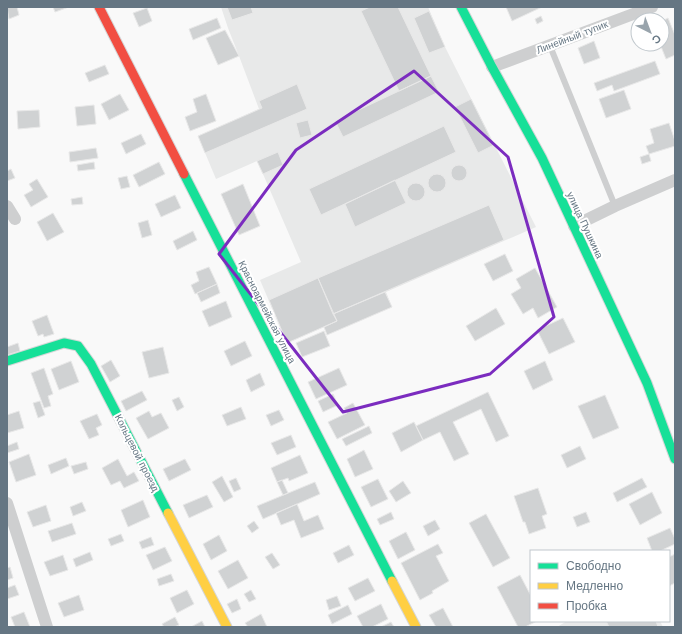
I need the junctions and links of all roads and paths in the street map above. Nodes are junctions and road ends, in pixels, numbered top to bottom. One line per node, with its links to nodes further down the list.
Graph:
1 (99, 7): 16 (street, Красноармейская улица)
2 (461, 7): 5 (street, улица Пушкина)
3 (652, 7): 4 (street, Линейный тупик)
4 (550, 46): 5 (street, Линейный тупик); 8 (lane)
5 (492, 67): 10 (street, улица Пушкина)
6 (675, 180): 8 (street)
7 (7, 206): 9 (street)
8 (616, 206): 10 (street)
9 (15, 219)
10 (574, 226): 12 (street, улица Пушкина)
11 (7, 361): 15 (street, Кольцевой проезд)
12 (675, 459)
13 (7, 503): 14 (street)
14 (47, 627)
15 (227, 627)
16 (416, 627)

